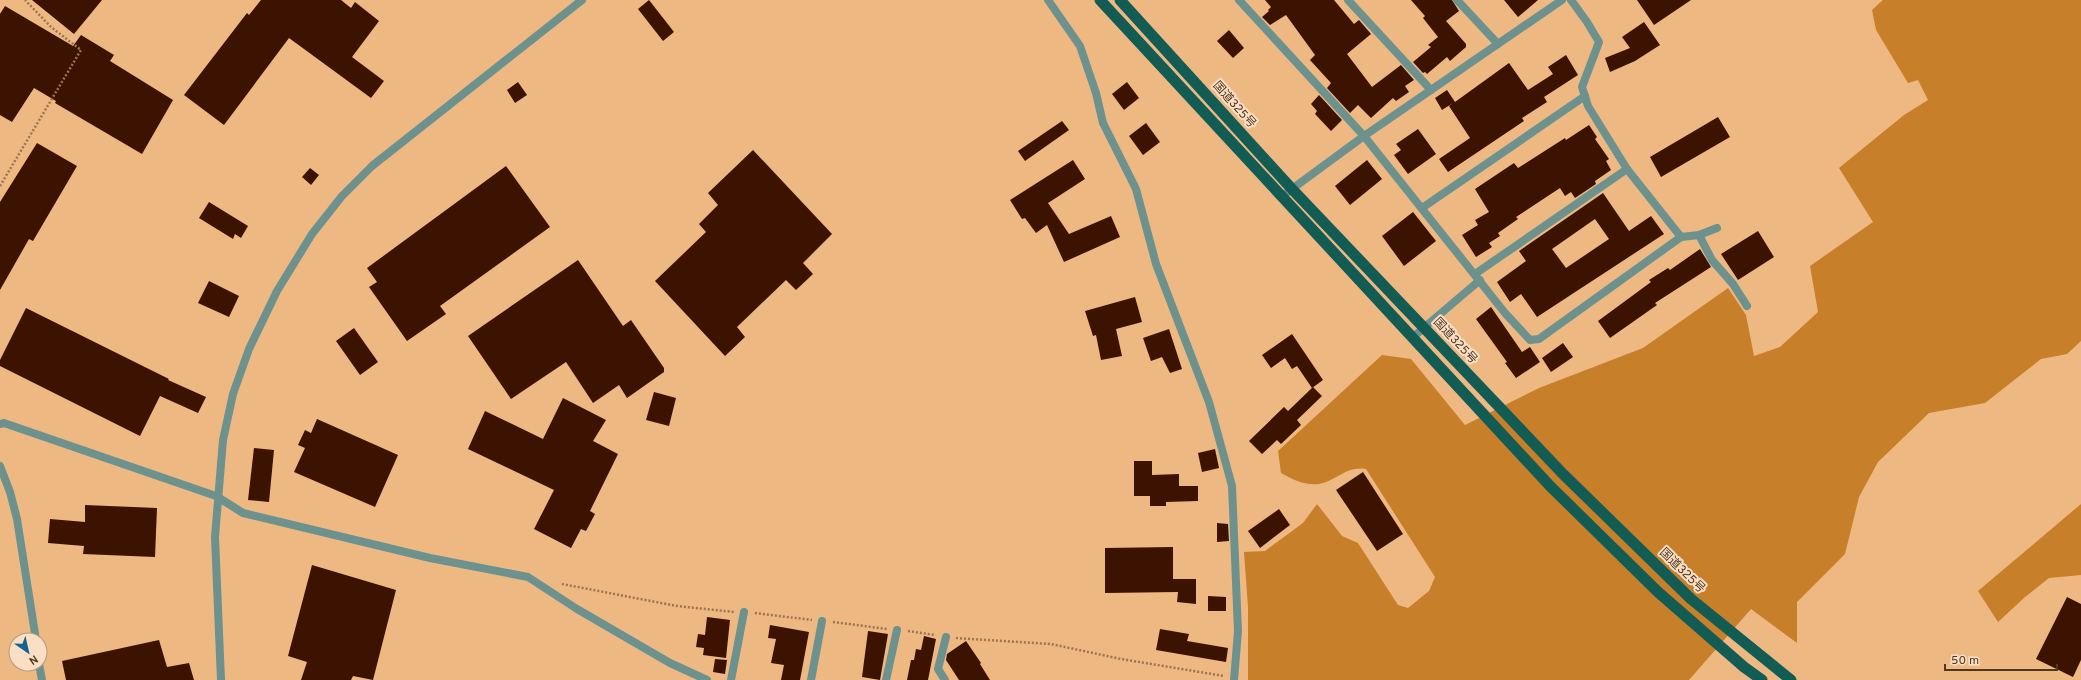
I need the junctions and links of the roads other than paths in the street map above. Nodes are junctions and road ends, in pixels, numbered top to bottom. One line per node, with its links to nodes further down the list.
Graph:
1 (582, 0): 27 (street)
2 (1048, 0): 33 (street)
3 (1100, 0): 16 (highway)
4 (1120, 0): 15 (highway, 国道325号)
5 (1239, 0): 13 (street)
6 (1348, 0): 11 (street)
7 (1457, 0): 10 (street)
8 (1562, 0): 10 (street)
9 (1571, 0): 12 (street)
10 (1498, 44): 11 (street)
11 (1431, 90): 13 (street)
12 (1585, 96): 14 (street); 17 (street)
13 (1364, 136): 15 (street); 17 (street)
14 (1627, 169): 20 (street); 21 (street)
15 (1291, 188): 16 (street); 23 (highway, 国道325号)
16 (1281, 197): 24 (highway)
17 (1422, 208): 21 (street)
18 (1717, 228): 19 (street)
19 (1699, 234): 20 (street); 22 (street)
20 (1681, 237): 21 (street)
21 (1477, 277): 23 (street)
22 (1747, 306)
23 (1424, 328): 24 (street); 41 (highway, 国道325号)
24 (1412, 338): 40 (highway)
25 (0, 424): 27 (street)
26 (0, 466): 31 (street)
27 (216, 496): 34 (street); 35 (street)
28 (744, 612): 36 (street)
29 (822, 621): 37 (street)
30 (897, 630): 38 (street)
31 (35, 632)
32 (946, 637): 39 (street)
33 (1234, 679)
34 (221, 680)
35 (707, 680)
36 (732, 680)
37 (811, 680)
38 (886, 680)
39 (945, 680)
40 (1762, 680)
41 (1791, 680)

